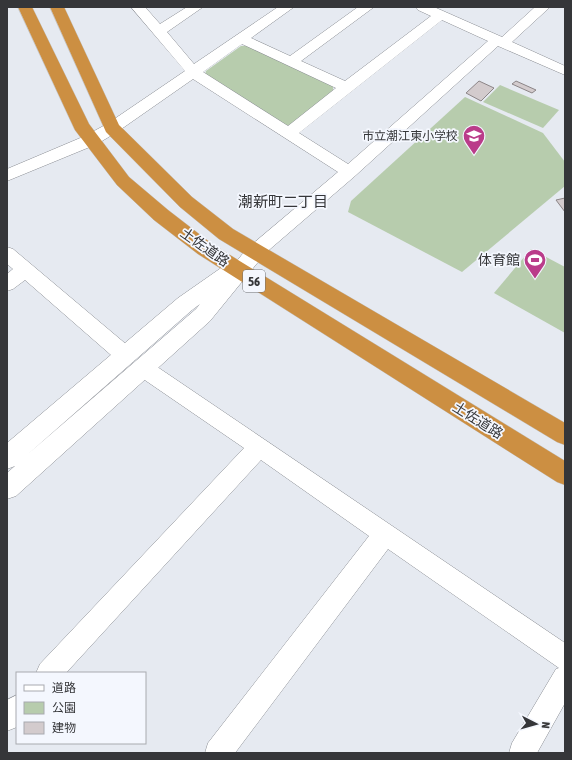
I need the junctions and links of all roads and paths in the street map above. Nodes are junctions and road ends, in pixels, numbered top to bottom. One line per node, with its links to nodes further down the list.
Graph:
1 (25, 7): 20 (highway, 土佐道路 / 56)
2 (57, 7): 18 (highway, 土佐道路 / 56)
3 (138, 7): 11 (street)
4 (196, 7): 11 (street)
5 (266, 7): 9 (street)
6 (367, 7): 14 (street)
7 (425, 7): 10 (street)
8 (543, 7): 13 (street)
9 (283, 10): 12 (street)
10 (440, 14): 13 (street); 17 (street)
11 (159, 31): 16 (street)
12 (242, 39): 14 (street); 16 (street)
13 (500, 42): 15 (street); 21 (street)
14 (291, 62): 17 (street)
15 (565, 71)
16 (193, 72): 18 (street); 19 (street)
17 (346, 87): 19 (street)
18 (112, 128): 20 (street); 23 (highway, 土佐道路 / 56)
19 (288, 133): 21 (street)
20 (91, 140): 22 (street); 26 (highway, 土佐道路 / 56)
21 (349, 172): 23 (street)
22 (7, 175)
23 (256, 251): 26 (street); 29 (highway, 土佐道路 / 56)
24 (7, 254): 25 (street)
25 (26, 270): 27 (street); 28 (street)
26 (237, 270): 28 (street); 32 (highway, 土佐道路 / 56)
27 (7, 284)
28 (134, 362): 30 (street); 31 (street); 33 (street)
29 (565, 435)
30 (259, 447): 34 (street); 36 (street)
31 (7, 458)
32 (565, 474)
33 (7, 488)
34 (384, 535): 35 (street); 40 (street)
35 (565, 658)
36 (50, 672)
37 (565, 678): 41 (street)
38 (16, 709): 39 (street)
39 (7, 718)
40 (218, 753)
41 (522, 753)

